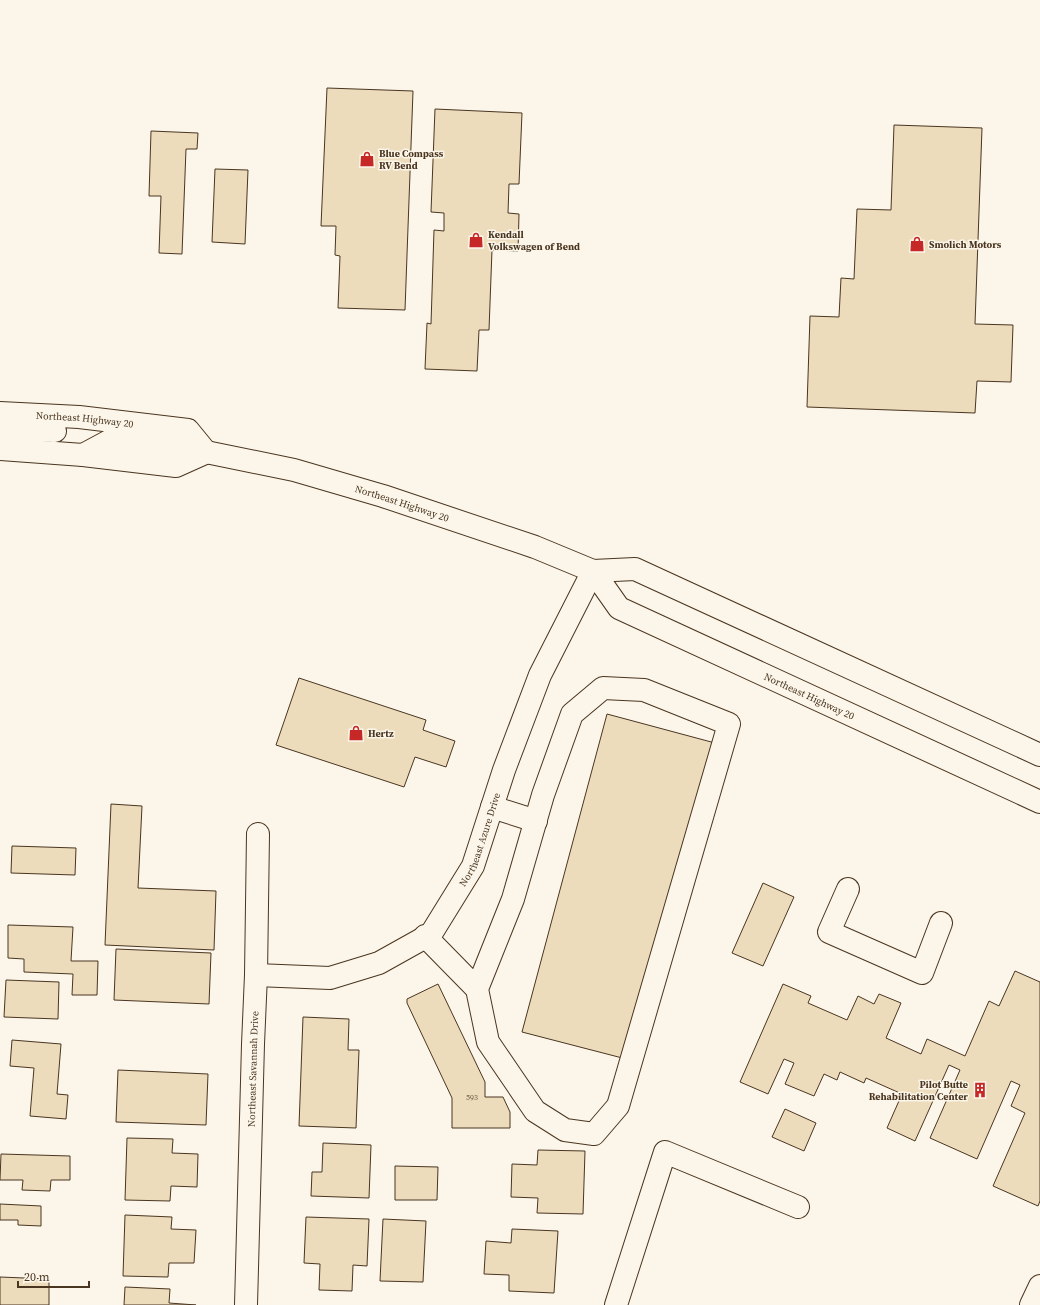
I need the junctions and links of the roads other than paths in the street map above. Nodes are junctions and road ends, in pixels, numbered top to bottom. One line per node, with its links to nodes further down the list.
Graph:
1 (0, 413): 2 (main road, Northeast Highway 20)
2 (79, 417): 3 (main road); 5 (main road, Northeast Highway 20)
3 (0, 429)
4 (0, 449): 5 (main road)
5 (206, 452): 6 (main road, Northeast Highway 20)
6 (593, 572): 7 (main road, Northeast Highway 20); 8 (main road, Northeast Highway 20); 9 (main road, Northeast Azure Drive)
7 (1040, 755)
8 (1040, 802)
9 (492, 807): 10 (main road); 14 (main road, Northeast Azure Drive)
10 (536, 821): 16 (main road); 16 (main road)
11 (258, 834): 15 (main road, Northeast Savannah Drive)
12 (848, 889): 13 (main road)
13 (941, 923)
14 (425, 936): 15 (main road, Northeast Azure Drive); 16 (main road)
15 (256, 975): 19 (main road, Northeast Savannah Drive)
16 (477, 989)
17 (798, 1208): 20 (main road)
18 (1040, 1286): 21 (main road)
19 (246, 1305)
20 (616, 1305)
21 (1031, 1305)

